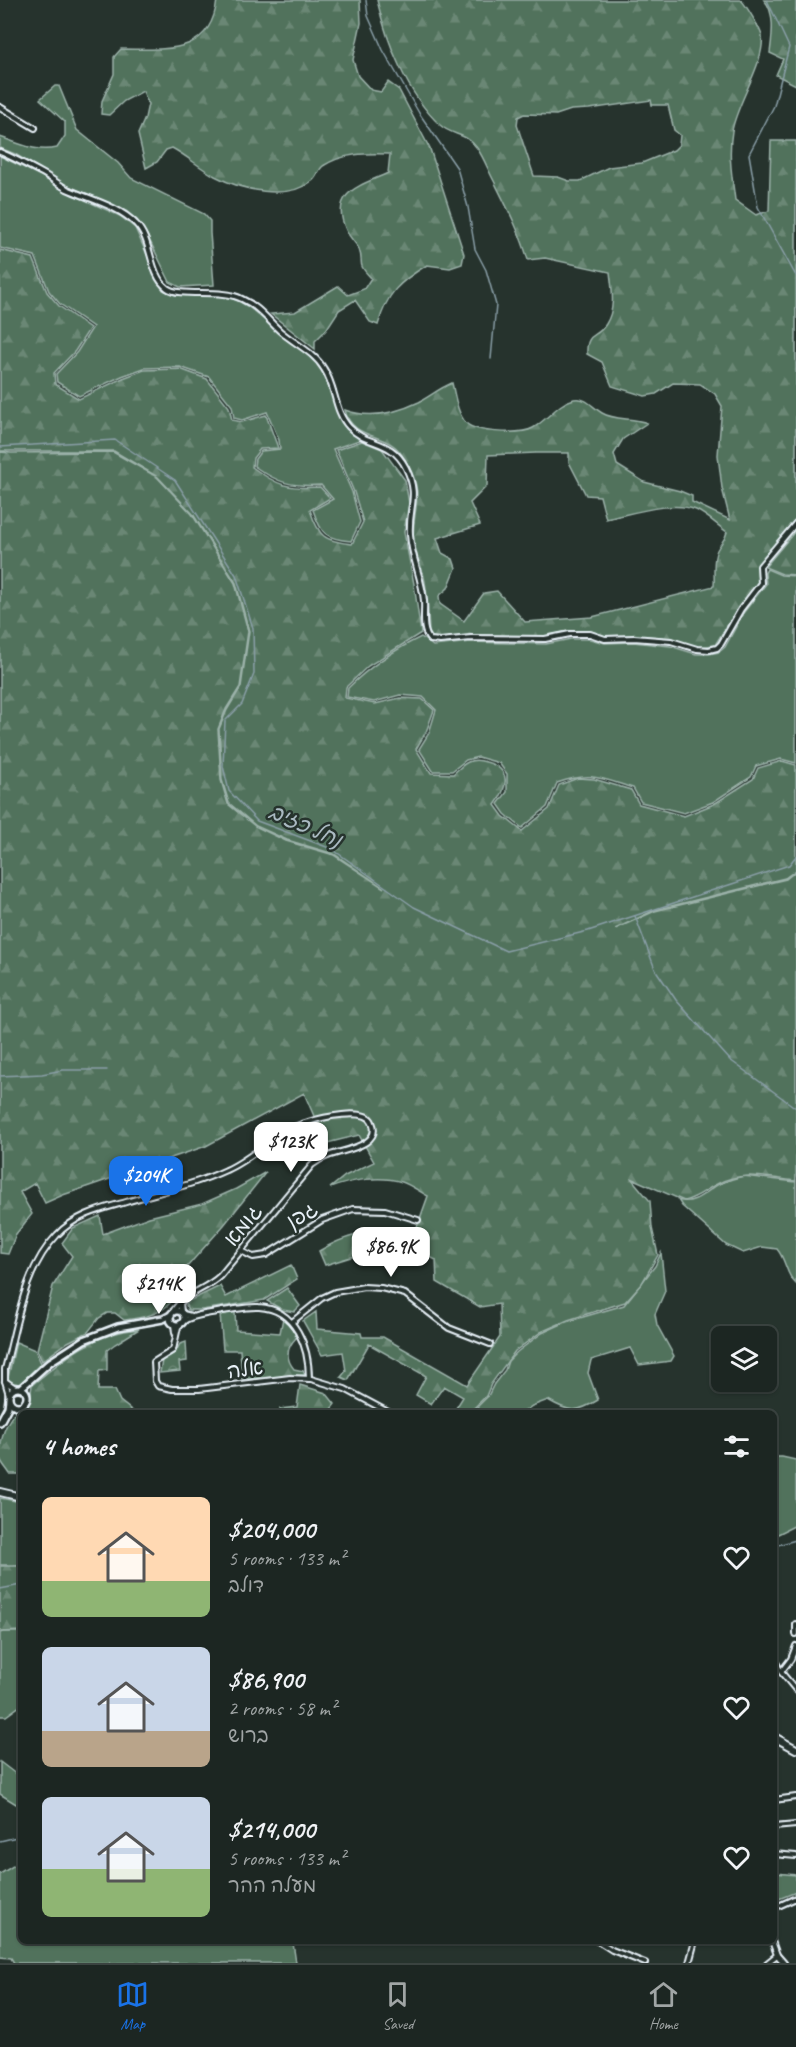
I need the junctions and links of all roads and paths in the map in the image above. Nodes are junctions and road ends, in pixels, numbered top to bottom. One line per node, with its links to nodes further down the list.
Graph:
1 (0, 107): 2 (street)
2 (35, 128)
3 (0, 152): 4 (street)
4 (796, 523)
5 (418, 1220): 6 (street, גפן)
6 (241, 1251): 7 (street, גומא); 17 (street, גומא)
7 (182, 1300): 8 (street); 9 (street)
8 (182, 1313): 9 (street); 10 (street); 13 (street)
9 (171, 1314): 11 (street); 13 (street)
10 (195, 1316): 12 (street); 13 (street)
11 (155, 1321): 13 (street); 16 (street)
12 (291, 1322): 14 (street); 15 (street)
13 (177, 1323): 15 (street, אלה)
14 (490, 1344)
15 (309, 1379): 22 (street, אלה)
16 (30, 1380): 18 (street); 19 (street)
17 (5, 1381): 18 (street); 20 (street)
18 (18, 1388): 19 (street); 20 (street)
19 (27, 1394): 21 (street)
20 (9, 1397): 21 (street); 23 (street)
21 (19, 1406): 23 (street)
22 (384, 1410)
23 (5, 1413): 24 (street)
24 (0, 1422)
25 (0, 1492): 26 (main road)
26 (18, 1496)
27 (796, 1624): 28 (street)
28 (796, 1634)
29 (796, 1646): 31 (street)
30 (777, 1665): 31 (street)
31 (781, 1672): 32 (street)
32 (796, 1690)
33 (777, 1739): 34 (main road)
34 (796, 1749)
35 (796, 1797): 36 (street)
36 (777, 1800)
37 (796, 1825): 38 (street)
38 (777, 1827)
39 (777, 1854): 40 (street)
40 (796, 1856)
41 (796, 1898): 42 (street)
42 (790, 1900): 43 (street); 44 (street)
43 (795, 1905)
44 (777, 1906)
45 (603, 1944): 49 (street)
46 (694, 1944): 50 (street)
47 (773, 1944): 48 (street)
48 (777, 1955): 51 (street); 52 (street)
49 (645, 1963)
50 (688, 1963)
51 (767, 1963)
52 (783, 1963)

